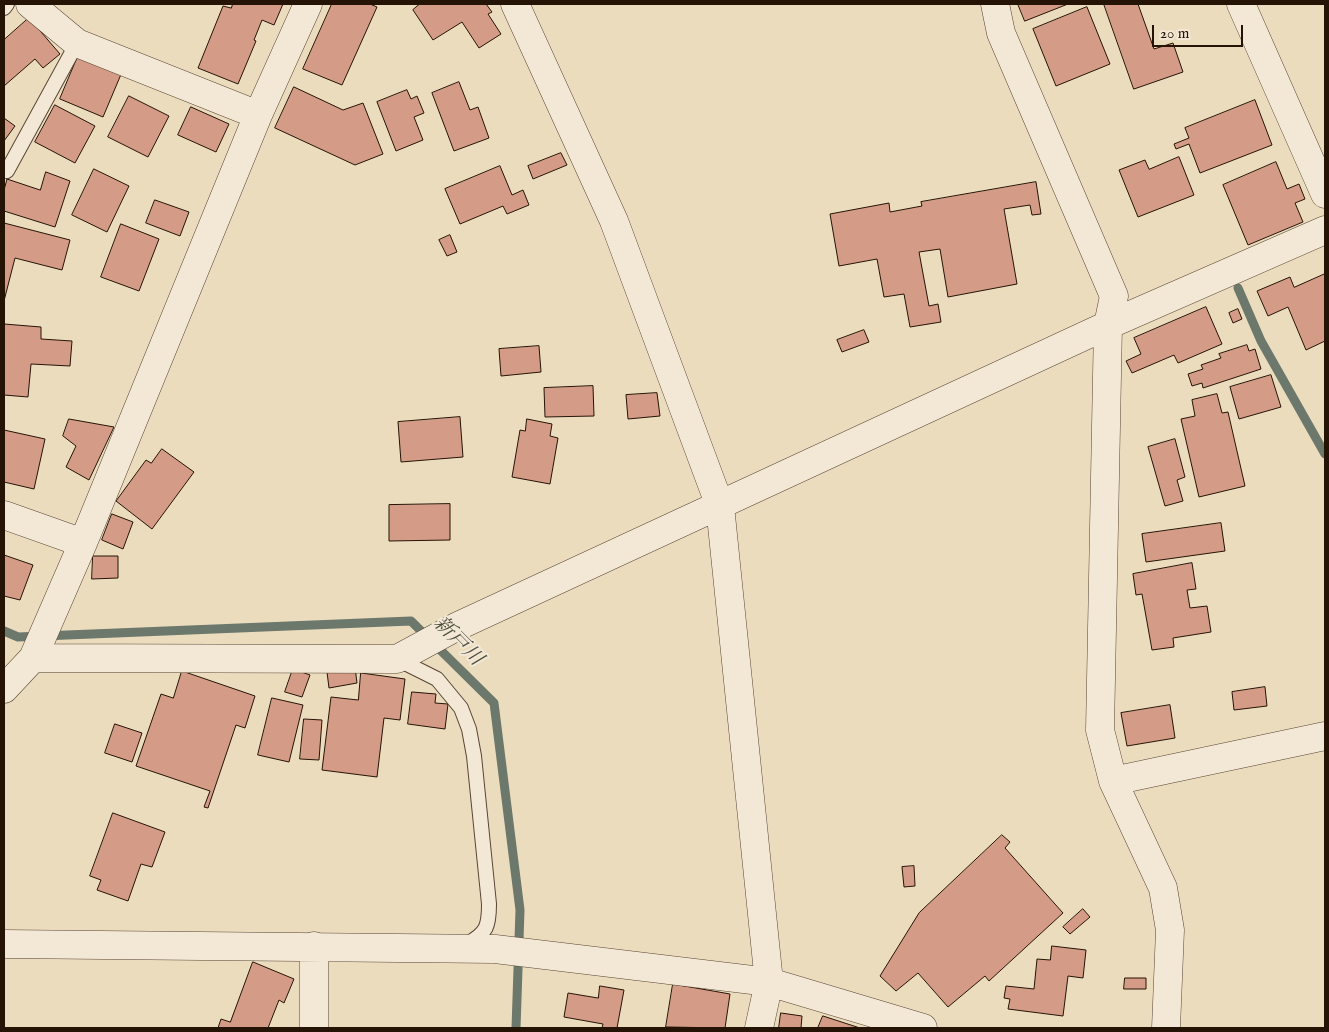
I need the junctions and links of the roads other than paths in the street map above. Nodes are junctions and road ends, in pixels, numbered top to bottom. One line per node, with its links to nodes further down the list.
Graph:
1 (7, 4): 7 (lane)
2 (30, 4): 8 (street)
3 (308, 4): 9 (street)
4 (515, 4): 14 (street)
5 (996, 4): 13 (street)
6 (1241, 4): 11 (street)
7 (4, 8)
8 (77, 43): 9 (street); 10 (lane)
9 (258, 115): 16 (street)
10 (7, 171)
11 (1325, 194)
12 (1325, 230): 13 (street)
13 (1108, 324): 14 (street); 21 (street)
14 (720, 506): 18 (street); 25 (street)
15 (4, 515): 16 (street)
16 (83, 543): 17 (street)
17 (34, 655): 18 (street); 19 (street)
18 (404, 655): 24 (lane)
19 (4, 689)
20 (1325, 736): 21 (street)
21 (1113, 781): 29 (street)
22 (4, 944): 23 (street)
23 (314, 946): 24 (street); 26 (street)
24 (460, 948): 25 (street)
25 (770, 982): 27 (street); 28 (street)
26 (314, 1028)
27 (759, 1028)
28 (922, 1028)
29 (1166, 1028)

